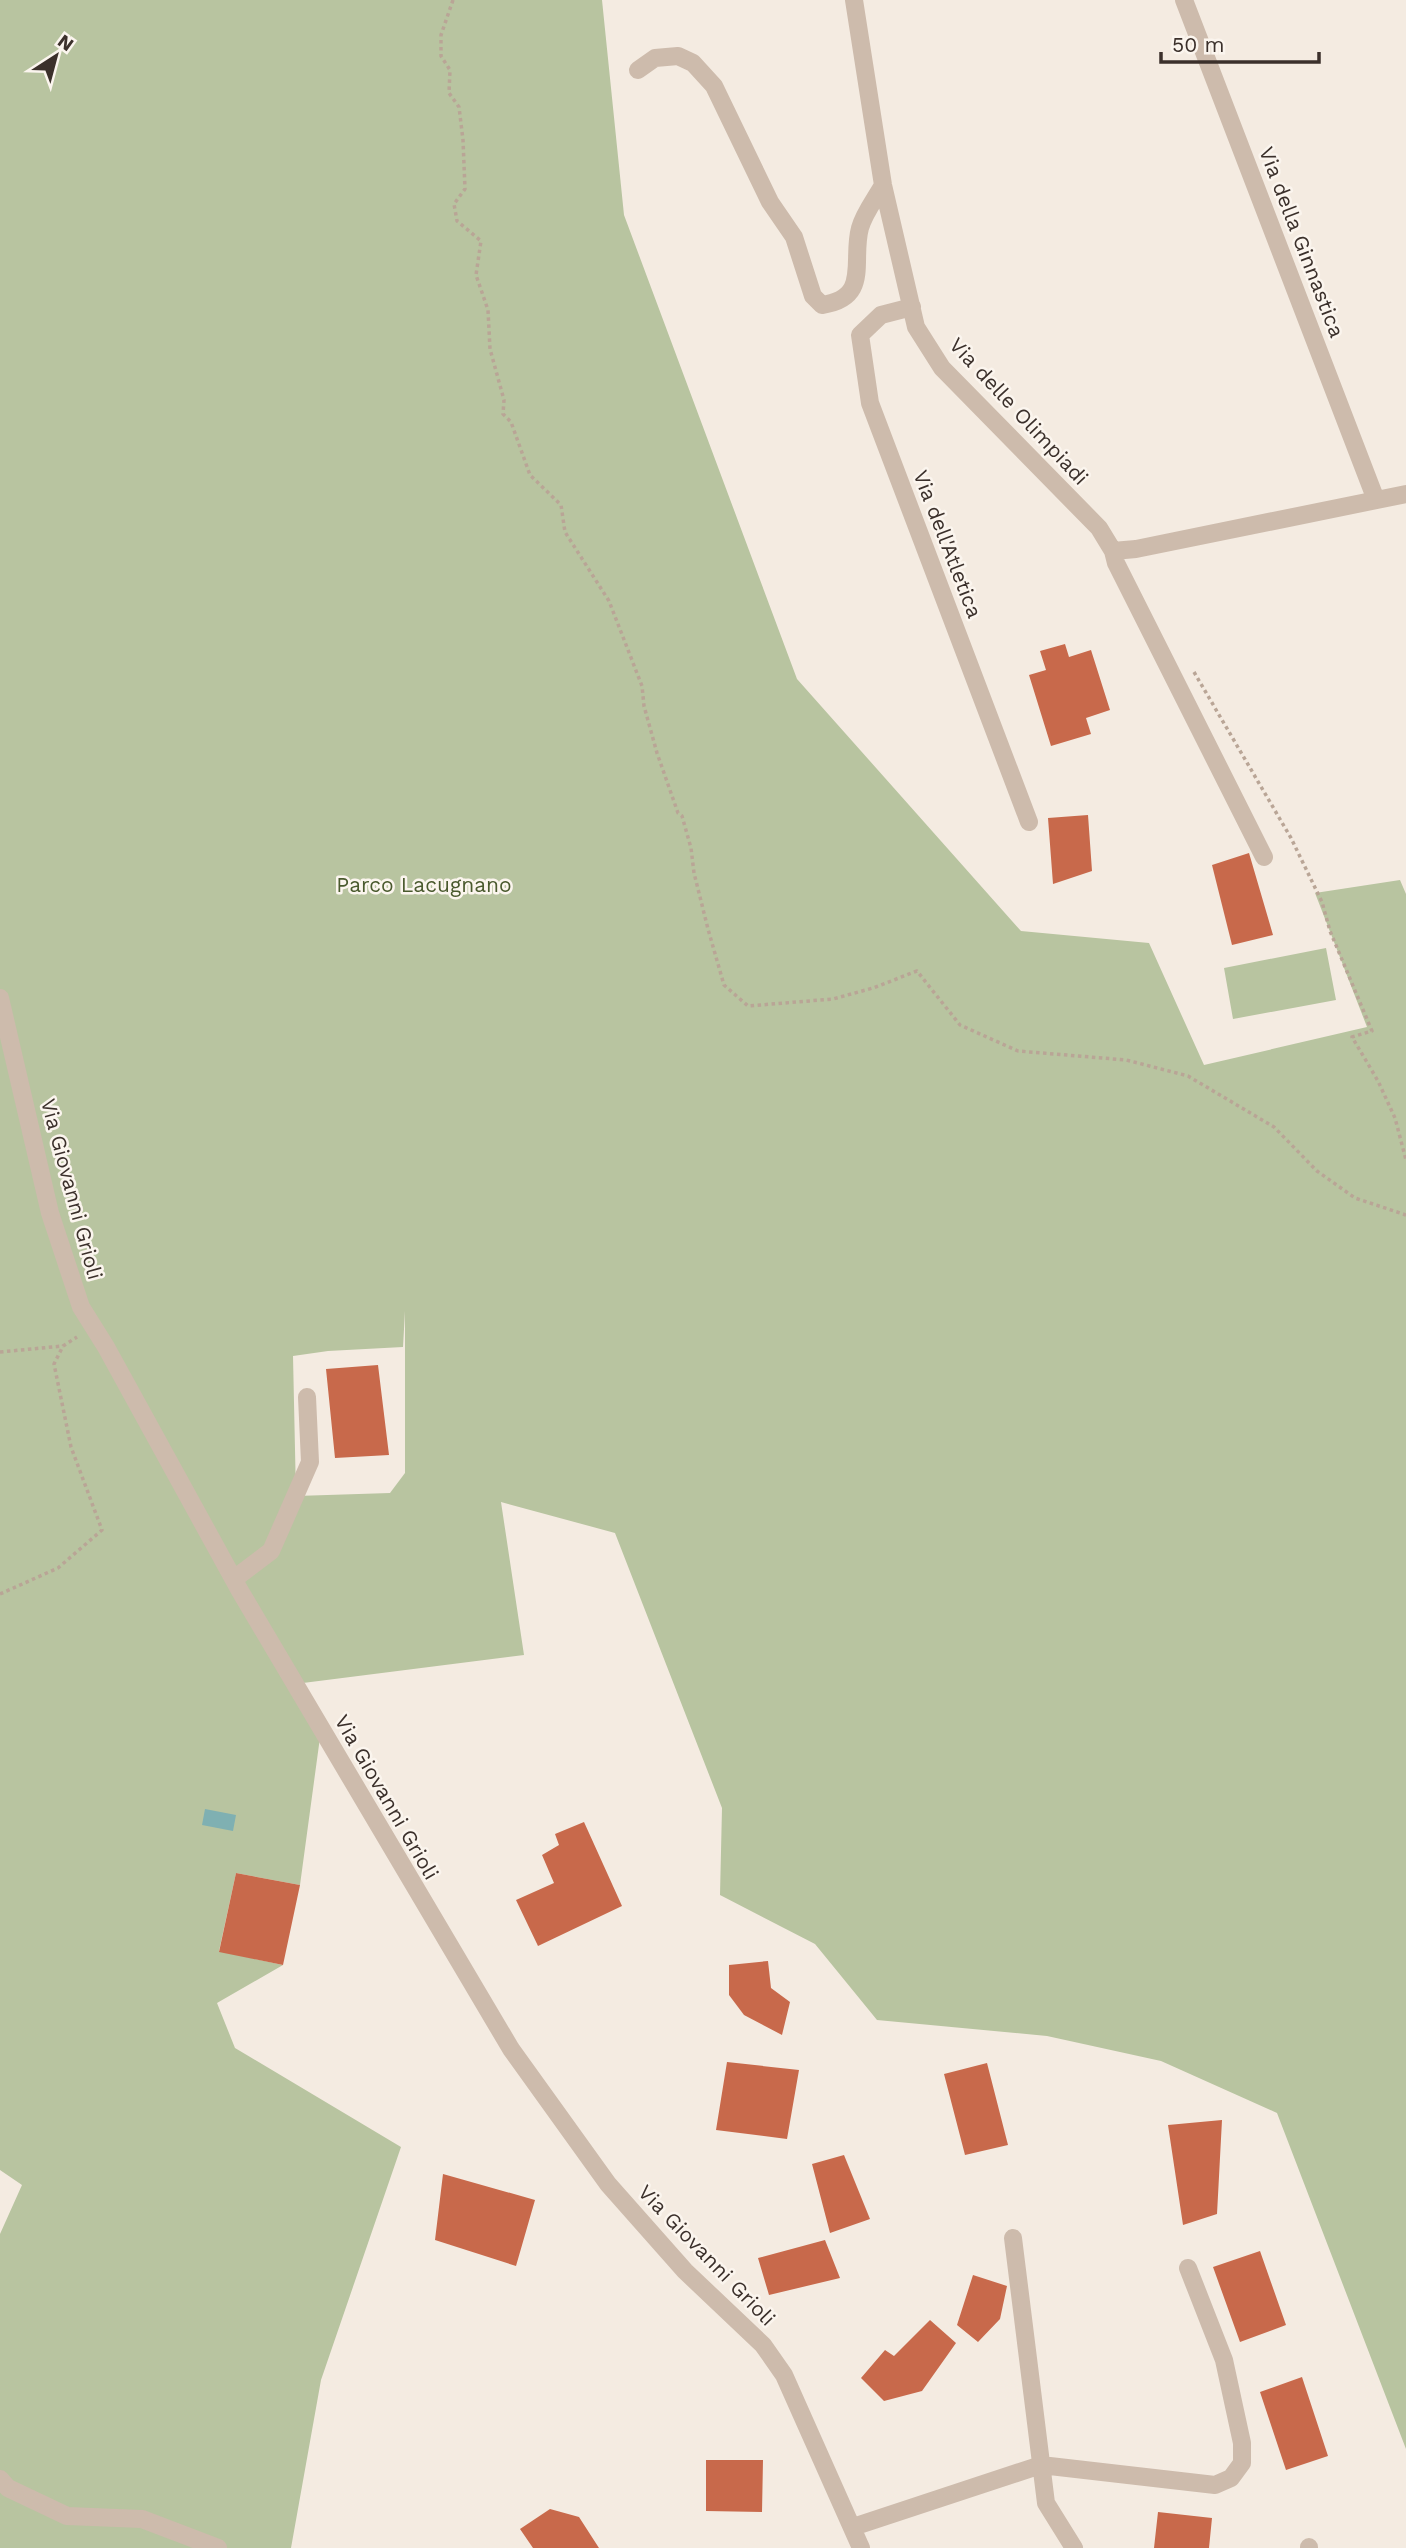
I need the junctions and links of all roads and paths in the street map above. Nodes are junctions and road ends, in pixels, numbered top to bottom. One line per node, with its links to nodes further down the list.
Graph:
1 (453, 0): 15 (path)
2 (854, 0): 5 (street, Via delle Olimpiadi)
3 (1184, 0): 8 (street, Via della Ginnastica)
4 (638, 70): 5 (street)
5 (883, 184): 6 (street, Via delle Olimpiadi)
6 (912, 307): 9 (street, Via delle Olimpiadi); 11 (street, Via dell'Atletica)
7 (1406, 494): 8 (street)
8 (1376, 500): 9 (street)
9 (1113, 551): 12 (street, Via delle Olimpiadi)
10 (1189, 662): 14 (path)
11 (1029, 822)
12 (1264, 858)
13 (0, 998): 16 (street, Via Giovanni Grioli)
14 (1406, 1160)
15 (1406, 1215)
16 (94, 1327): 17 (path); 20 (street, Via Giovanni Grioli)
17 (62, 1346): 18 (path); 21 (path)
18 (0, 1352)
19 (307, 1396): 20 (street)
20 (233, 1579): 26 (street, Via Giovanni Grioli)
21 (0, 1594)
22 (1013, 2238): 24 (street)
23 (1188, 2268): 24 (street)
24 (1041, 2465): 26 (street); 29 (street)
25 (0, 2479): 27 (street)
26 (853, 2527): 28 (street, Via Giovanni Grioli)
27 (218, 2548)
28 (861, 2548)
29 (1074, 2548)

